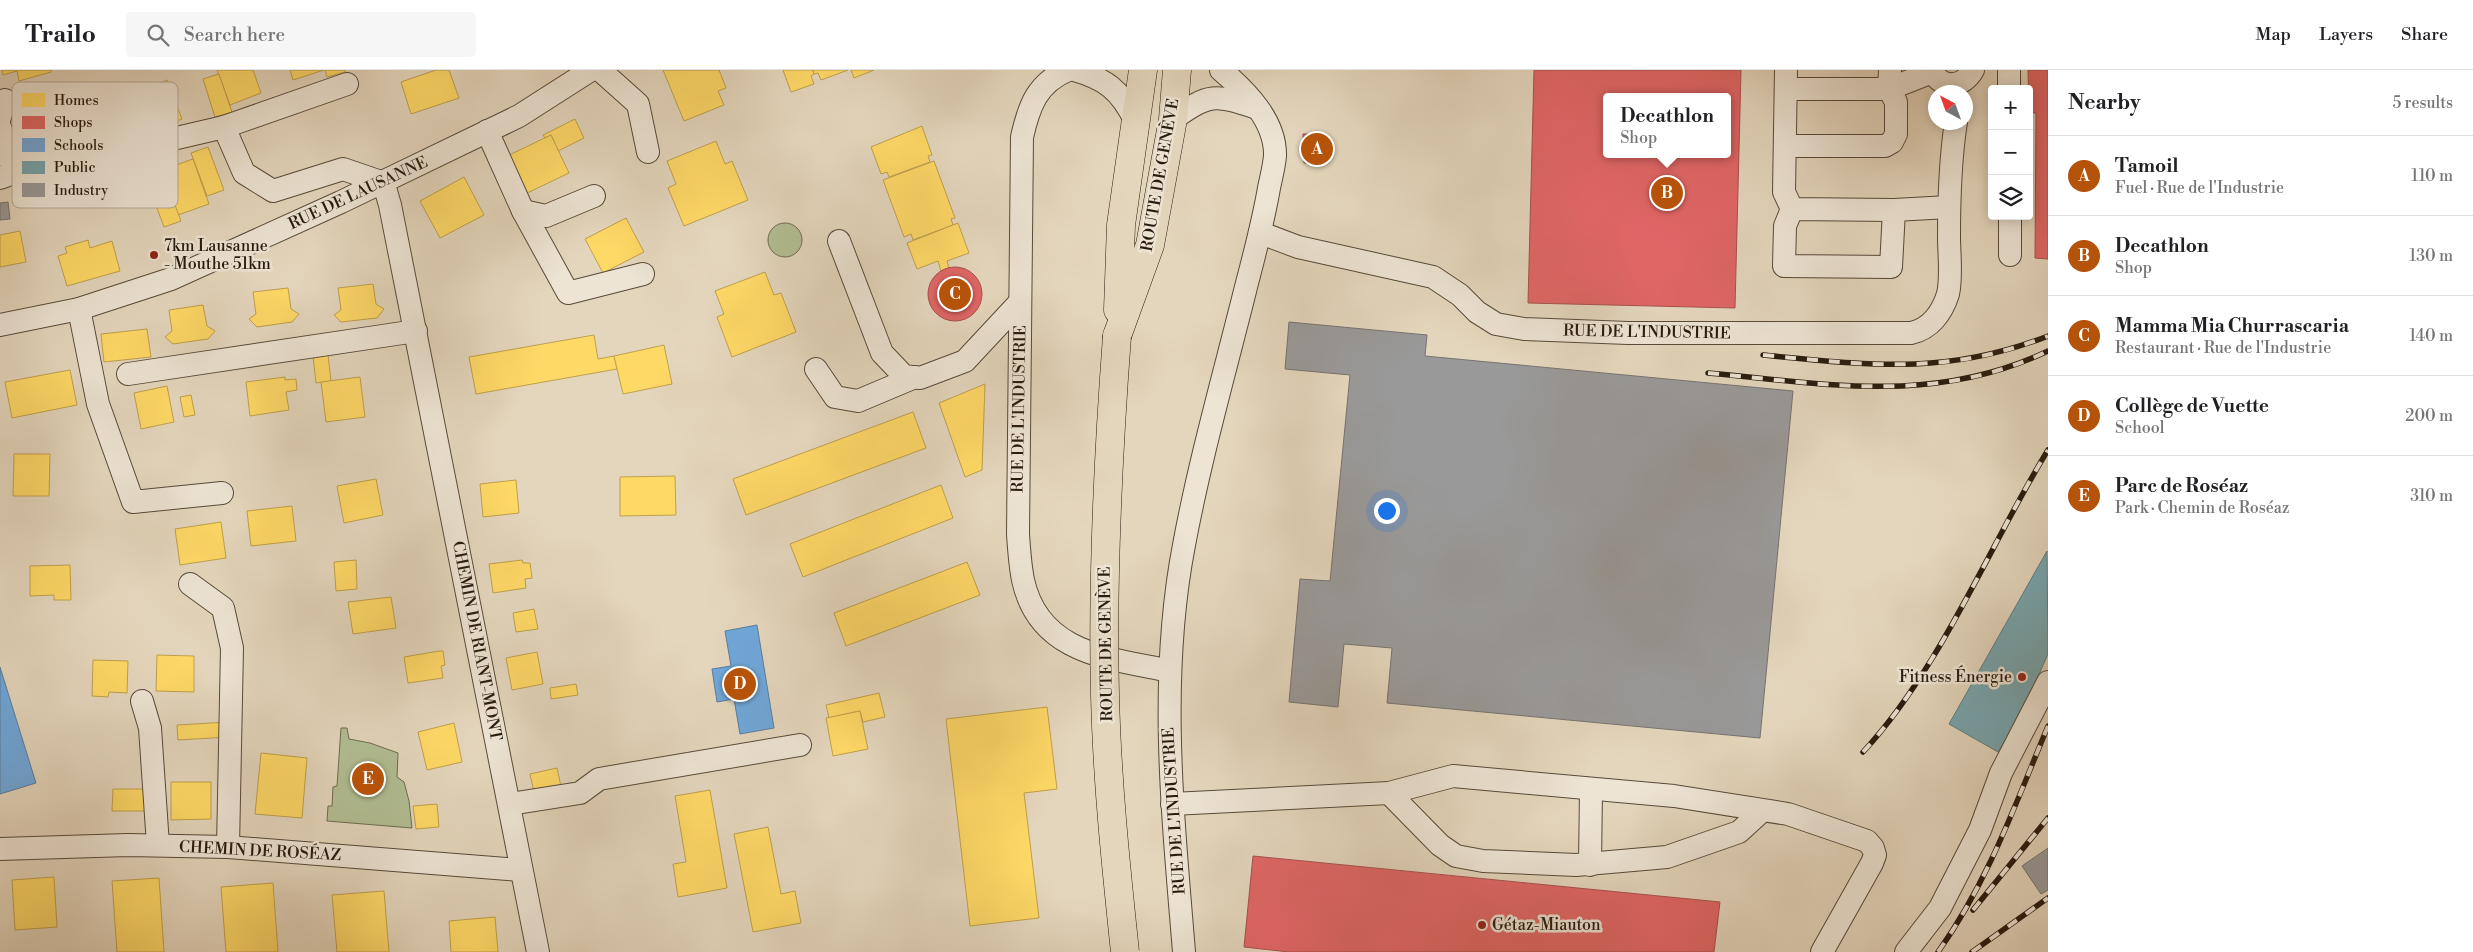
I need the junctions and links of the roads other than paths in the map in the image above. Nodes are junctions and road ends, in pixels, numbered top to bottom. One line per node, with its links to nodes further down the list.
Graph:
1 (591, 70): 21 (street, RUE DE LAUSANNE)
2 (600, 70): 24 (street)
3 (1074, 70): 17 (street)
4 (1143, 70): 17 (main road, ROUTE DE GENÈVE)
5 (1177, 70): 16 (main road, ROUTE DE GENÈVE)
6 (1221, 70): 15 (street, RUE DE L'INDUSTRIE)
7 (2009, 70): 14 (street)
8 (1932, 71): 11 (street); 12 (street)
9 (1052, 73): 37 (street, RUE DE L'INDUSTRIE)
10 (1786, 79): 11 (street); 23 (street)
11 (1890, 80): 23 (street)
12 (1967, 81)
13 (347, 84): 19 (street)
14 (2009, 85)
15 (1257, 108): 16 (street); 33 (street, RUE DE L'INDUSTRIE)
16 (1173, 119): 41 (main road, ROUTE DE GENÈVE)
17 (1135, 120): 41 (main road, ROUTE DE GENÈVE)
18 (0, 127): 25 (street)
19 (224, 127): 22 (street); 26 (street)
20 (1955, 130): 28 (street, RUE DE L'INDUSTRIE)
21 (487, 131): 26 (street, RUE DE LAUSANNE); 31 (street)
22 (178, 138)
23 (1785, 146): 29 (street)
24 (648, 152)
25 (7, 175)
26 (382, 181): 38 (street, RUE DE LAUSANNE); 40 (street, CHEMIN DE RIANT-MONT)
27 (594, 196): 31 (street)
28 (1949, 207): 30 (street); 33 (street, RUE DE L'INDUSTRIE)
29 (1792, 209): 30 (street); 30 (street)
30 (1894, 210)
31 (523, 211): 36 (street)
32 (2010, 220): 35 (street)
33 (1261, 233): 47 (street, RUE DE L'INDUSTRIE)
34 (839, 241): 44 (street)
35 (2010, 255)
36 (643, 274)
37 (1020, 302): 44 (street); 47 (street, RUE DE L'INDUSTRIE)
38 (80, 309): 39 (street, RUE DE LAUSANNE); 45 (street)
39 (0, 325)
40 (416, 331): 43 (street); 53 (street, CHEMIN DE RIANT-MONT)
41 (1117, 336): 62 (main road, ROUTE DE GENÈVE, bridge)
42 (816, 369): 44 (street)
43 (128, 374)
44 (915, 377)
45 (222, 493)
46 (190, 584): 57 (street)
47 (1170, 671): 54 (street, RUE DE L'INDUSTRIE)
48 (2048, 682): 65 (street)
49 (142, 701): 56 (street)
50 (800, 745): 53 (street)
51 (1590, 788): 52 (street); 55 (street); 59 (street)
52 (1388, 793): 54 (street); 59 (street)
53 (510, 804): 60 (street, CHEMIN DE RIANT-MONT)
54 (1172, 804): 63 (street, RUE DE L'INDUSTRIE)
55 (1762, 811): 59 (street); 64 (street)
56 (158, 845): 57 (street, CHEMIN DE ROSÉAZ); 58 (street, CHEMIN DE ROSÉAZ)
57 (228, 847): 60 (street, CHEMIN DE ROSÉAZ)
58 (0, 849)
59 (1590, 865)
60 (520, 870): 61 (street, CHEMIN DE RIANT-MONT)
61 (538, 952)
62 (1125, 952)
63 (1184, 952)
64 (1822, 952)
65 (1906, 952)

